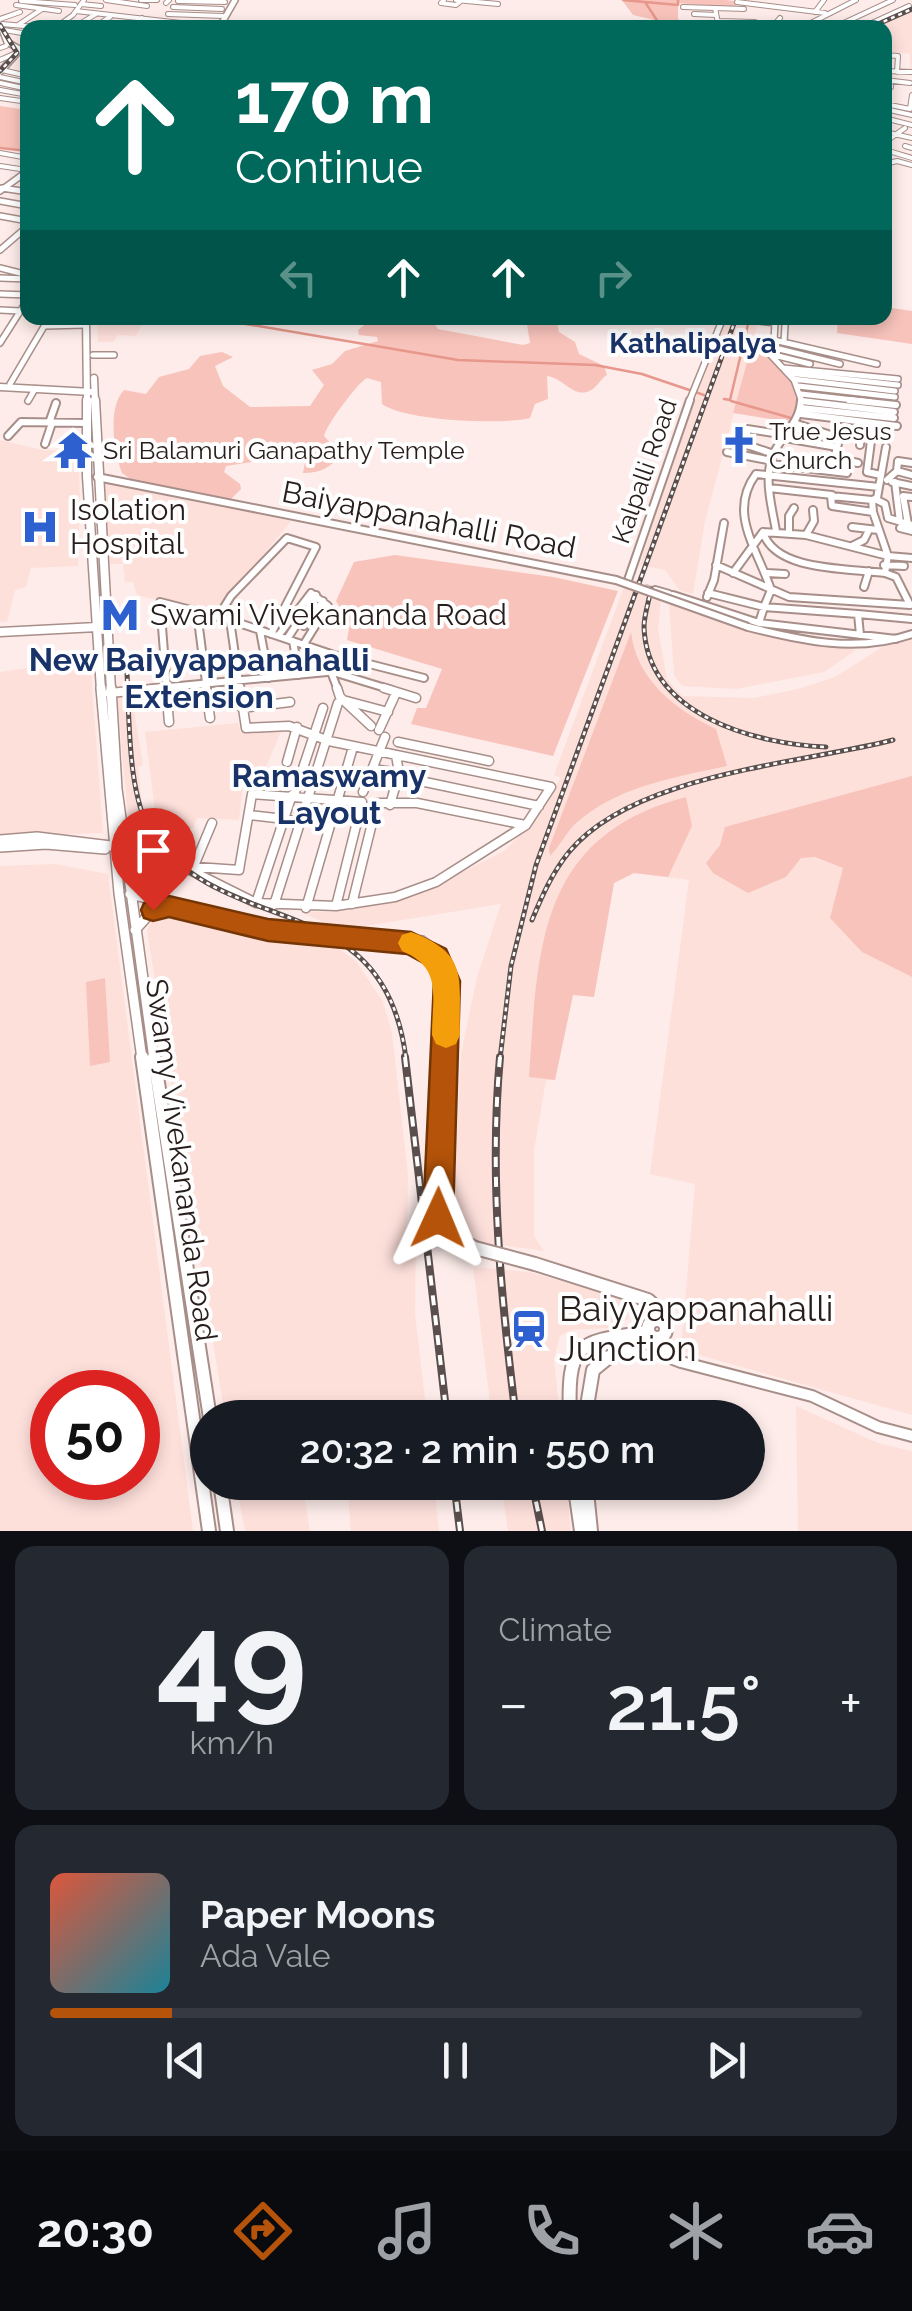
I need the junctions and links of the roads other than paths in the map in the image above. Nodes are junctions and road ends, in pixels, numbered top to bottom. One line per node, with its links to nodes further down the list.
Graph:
1 (53, 0): 18 (street)
2 (106, 0): 11 (street)
3 (141, 0): 4 (street)
4 (157, 0)
5 (444, 0): 12 (street)
6 (806, 0): 30 (street)
7 (824, 0): 33 (street)
8 (836, 0): 31 (street)
9 (856, 0): 16 (street)
10 (893, 0): 22 (street); 32 (street)
11 (117, 1): 20 (street)
12 (464, 1): 14 (street); 24 (street)
13 (737, 1): 25 (street); 29 (street)
14 (498, 2)
15 (782, 2): 25 (street)
16 (845, 4): 31 (street); 32 (street)
17 (20, 5): 18 (street); 26 (street); 60 (street)
18 (78, 5): 19 (street); 36 (street); 37 (street)
19 (101, 6)
20 (147, 6)
21 (226, 6): 23 (street); 23 (street)
22 (910, 6): 39 (street)
23 (199, 7): 27 (street); 27 (street)
24 (463, 8)
25 (778, 8): 30 (street)
26 (42, 9): 44 (street); 45 (street)
27 (171, 9): 42 (street); 51 (street)
28 (731, 9): 29 (street); 40 (street); 53 (street)
29 (744, 9): 54 (street)
30 (799, 10): 33 (street)
31 (834, 10): 35 (street)
32 (866, 10): 39 (street); 57 (street)
33 (815, 12): 35 (street)
34 (696, 13): 40 (street)
35 (825, 13): 56 (street)
36 (96, 14): 38 (street); 46 (street)
37 (113, 14): 38 (street); 41 (street); 48 (street)
38 (103, 16): 47 (street)
39 (886, 16): 58 (street)
40 (719, 17): 52 (street)
41 (142, 18): 42 (street); 49 (street)
42 (150, 18): 50 (street)
43 (769, 18): 55 (street)
44 (24, 20)
45 (46, 20)
46 (88, 20)
47 (94, 20)
48 (105, 20)
49 (139, 20)
50 (147, 20)
51 (174, 20)
52 (689, 20)
53 (735, 20)
54 (753, 20)
55 (772, 20)
56 (814, 20)
57 (850, 20)
58 (878, 20)
59 (18, 24): 60 (street)
60 (1, 25): 62 (main road)
61 (20, 38): 62 (street)
62 (12, 48): 64 (street); 68 (main road)
63 (892, 56): 66 (street)
64 (1, 59)
65 (892, 71): 66 (street)
66 (900, 72): 67 (street); 71 (street)
67 (912, 72)
68 (0, 77)
69 (892, 86): 70 (street)
70 (900, 88)
71 (912, 89): 74 (street)
72 (892, 108): 73 (street)
73 (898, 116): 74 (street); 75 (street)
74 (912, 118)
75 (892, 120)
76 (905, 128): 78 (street)
77 (892, 134): 78 (street)
78 (897, 135): 79 (street); 80 (street)
79 (892, 138)
80 (907, 145)
81 (892, 152): 82 (street)
82 (912, 161)
83 (0, 216): 84 (street)
84 (12, 218): 85 (street); 86 (street)
85 (20, 221)
86 (0, 229)
87 (0, 310): 88 (street)
88 (20, 311): 97 (street)
89 (51, 325): 96 (street)
90 (88, 325): 117 (main road, Swamy Vivekananda Road)
91 (89, 325): 106 (main road, Swamy Vivekananda Road)
92 (721, 325): 99 (street, Kalpalli Road)
93 (775, 325): 104 (street)
94 (785, 325): 102 (street)
95 (0, 326): 97 (street)
96 (44, 326): 114 (street)
97 (10, 327): 100 (street)
98 (706, 328): 99 (street)
99 (719, 330): 103 (street, Kalpalli Road)
100 (1, 339)
101 (698, 340): 103 (street)
102 (784, 342): 104 (street); 110 (street)
103 (714, 344): 107 (street, Kalpalli Road)
104 (771, 347): 112 (street); 113 (street); 118 (street)
105 (691, 351): 107 (street)
106 (93, 354): 109 (street); 117 (main road, Swamy Vivekananda Road)
107 (710, 354): 180 (street, Kalpalli Road)
108 (863, 354): 110 (street)
109 (114, 356)
110 (851, 358): 111 (street); 118 (street)
111 (874, 361)
112 (818, 368): 113 (street); 118 (street)
113 (787, 373): 118 (street); 120 (street)
114 (10, 384): 115 (main road); 117 (main road)
115 (0, 385): 116 (main road)
116 (35, 389): 117 (main road); 119 (street)
117 (92, 390): 125 (main road, Swamy Vivekananda Road); 146 (main road, Swamy Vivekananda Road)
118 (841, 391): 120 (street); 120 (street); 120 (street); 121 (street); 121 (street); 121 (street); 121 (street)
119 (28, 400)
120 (801, 401): 126 (street)
121 (896, 402)
122 (56, 403): 124 (street)
123 (748, 417): 127 (street)
124 (51, 423): 125 (street); 128 (street); 132 (street)
125 (87, 424): 198 (main road, Swamy Vivekananda Road)
126 (797, 424): 129 (street); 130 (street)
127 (747, 429): 129 (street); 138 (street)
128 (8, 436)
129 (786, 436): 135 (street); 138 (street)
130 (840, 438): 133 (street); 135 (street)
131 (871, 441): 147 (street)
132 (45, 444)
133 (860, 445)
134 (886, 447): 147 (street)
135 (838, 448): 137 (street)
136 (727, 452): 138 (street)
137 (835, 458): 139 (street); 141 (street)
138 (772, 459): 141 (street); 144 (street)
139 (858, 463)
140 (912, 463): 142 (street)
141 (830, 471): 143 (street)
142 (897, 472): 145 (street); 147 (street)
143 (846, 473)
144 (769, 475): 147 (street); 148 (street); 169 (street)
145 (912, 475)
146 (96, 477): 158 (street, Baiyappanahalli Road); 198 (main road, Swamy Vivekananda Road)
147 (884, 481): 149 (street); 153 (street); 162 (street)
148 (769, 488): 150 (street); 151 (street)
149 (909, 491): 162 (street)
150 (832, 495): 153 (street); 154 (street)
151 (770, 498): 152 (street); 164 (street)
152 (784, 499)
153 (874, 500): 157 (street); 162 (street)
154 (832, 506): 157 (street); 159 (street)
155 (794, 508): 167 (street)
156 (813, 510): 168 (street)
157 (873, 512): 163 (street)
158 (282, 515): 180 (street, Baiyappanahalli Road); 180 (street); 208 (street, Baiyappanahalli Road, bridge)
159 (826, 516)
160 (724, 523): 173 (street)
161 (852, 527): 163 (street)
162 (908, 529)
163 (878, 530): 171 (street)
164 (776, 531): 165 (street); 167 (street)
165 (763, 532): 169 (street); 176 (street)
166 (868, 532): 170 (street)
167 (789, 533): 168 (street)
168 (806, 535): 170 (street)
169 (753, 545): 177 (street); 178 (street)
170 (852, 546): 171 (street)
171 (888, 556): 172 (street); 175 (street)
172 (912, 558)
173 (716, 565): 177 (street); 186 (street)
174 (904, 566): 175 (street)
175 (884, 569): 176 (street); 181 (street)
176 (869, 571): 183 (street)
177 (733, 573): 185 (street)
178 (767, 573): 179 (street); 185 (street)
179 (785, 574)
180 (624, 580)
181 (897, 582): 182 (street); 189 (street)
182 (910, 582)
183 (864, 587)
184 (656, 590): 188 (street)
185 (771, 590): 187 (street); 190 (street)
186 (708, 593): 188 (street); 190 (street)
187 (834, 600): 189 (street); 192 (street)
188 (704, 606): 200 (street)
189 (911, 606)
190 (764, 607): 192 (street); 200 (street)
191 (197, 612): 195 (street); 216 (street); 217 (street)
192 (835, 613): 193 (street); 204 (street)
193 (858, 614): 194 (street); 205 (street)
194 (884, 616): 196 (street); 208 (street)
195 (218, 617): 197 (street); 207 (street)
196 (912, 619)
197 (230, 620): 203 (street); 215 (street)
198 (101, 623): 202 (main road); 218 (main road, Swamy Vivekananda Road); 256 (main road, Swamy Vivekananda Road)
199 (316, 623): 209 (street)
200 (759, 624): 204 (street)
201 (304, 626): 207 (street)
202 (0, 630)
203 (260, 630): 207 (street); 213 (street)
204 (838, 632): 205 (street)
205 (860, 634): 208 (street)
206 (912, 634): 208 (street)
207 (282, 638): 209 (street); 212 (street)
208 (891, 638)
209 (304, 644): 210 (street)
210 (334, 655): 211 (street); 214 (street)
211 (330, 672): 212 (street); 219 (street); 222 (street)
212 (299, 675): 213 (street)
213 (269, 678): 215 (street)
214 (424, 678)
215 (238, 680): 216 (street); 224 (street)
216 (204, 683): 217 (street); 227 (street)
217 (166, 686): 218 (street); 229 (street)
218 (109, 692): 256 (main road, Swamy Vivekananda Road)
219 (396, 693): 220 (street); 226 (street)
220 (416, 698)
221 (290, 702): 224 (street)
222 (341, 702): 223 (street); 228 (street); 233 (street)
223 (365, 706): 226 (street); 228 (street)
224 (242, 708): 230 (street)
225 (323, 708): 232 (street)
226 (388, 712): 231 (street)
227 (210, 718)
228 (358, 718): 231 (street)
229 (170, 722)
230 (298, 728): 232 (street); 240 (street)
231 (378, 731): 236 (street)
232 (313, 736): 233 (street); 244 (street)
233 (330, 742): 235 (street); 245 (street)
234 (398, 742): 237 (street)
235 (353, 747): 236 (street); 247 (street)
236 (380, 752): 238 (street); 241 (street)
237 (476, 754): 239 (street); 242 (street)
238 (396, 755): 242 (street); 243 (street)
239 (490, 761)
240 (287, 762)
241 (373, 769): 243 (street); 246 (street)
242 (472, 769): 249 (street)
243 (402, 775): 248 (street); 249 (street)
244 (293, 795): 245 (street); 250 (street); 251 (street)
245 (310, 795): 247 (street); 252 (street)
246 (363, 797): 247 (street); 263 (street)
247 (334, 798): 264 (street)
248 (390, 804): 254 (street); 261 (street)
249 (539, 806): 254 (street)
250 (249, 814): 251 (street); 258 (street)
251 (284, 818): 252 (street); 260 (street)
252 (302, 821): 262 (street)
253 (212, 824): 258 (street)
254 (526, 825): 261 (street)
255 (0, 843): 256 (main road)
256 (125, 850): 257 (street); 259 (main road, Swamy Vivekananda Road); 277 (main road, Swamy Vivekananda Road)
257 (182, 866): 258 (street); 260 (street)
258 (194, 866)
259 (130, 894): 265 (main road, Swamy Vivekananda Road); 266 (main road)
260 (256, 904): 262 (street)
261 (352, 904): 263 (street)
262 (274, 905): 264 (street)
263 (336, 906): 264 (street)
264 (306, 908)
265 (135, 930): 266 (main road); 270 (main road, Swamy Vivekananda Road)
266 (446, 1032): 267 (main road, bridge)
267 (535, 1264): 268 (main road)
268 (657, 1320): 269 (main road)
269 (653, 1337): 271 (main road); 272 (main road); 273 (street)
270 (207, 1400)
271 (570, 1400)
272 (585, 1400)
273 (912, 1436)
274 (223, 1500): 278 (main road)
275 (576, 1500): 279 (main road)
276 (588, 1500): 280 (main road)
277 (209, 1531)
278 (227, 1531)
279 (580, 1531)
280 (591, 1531)

